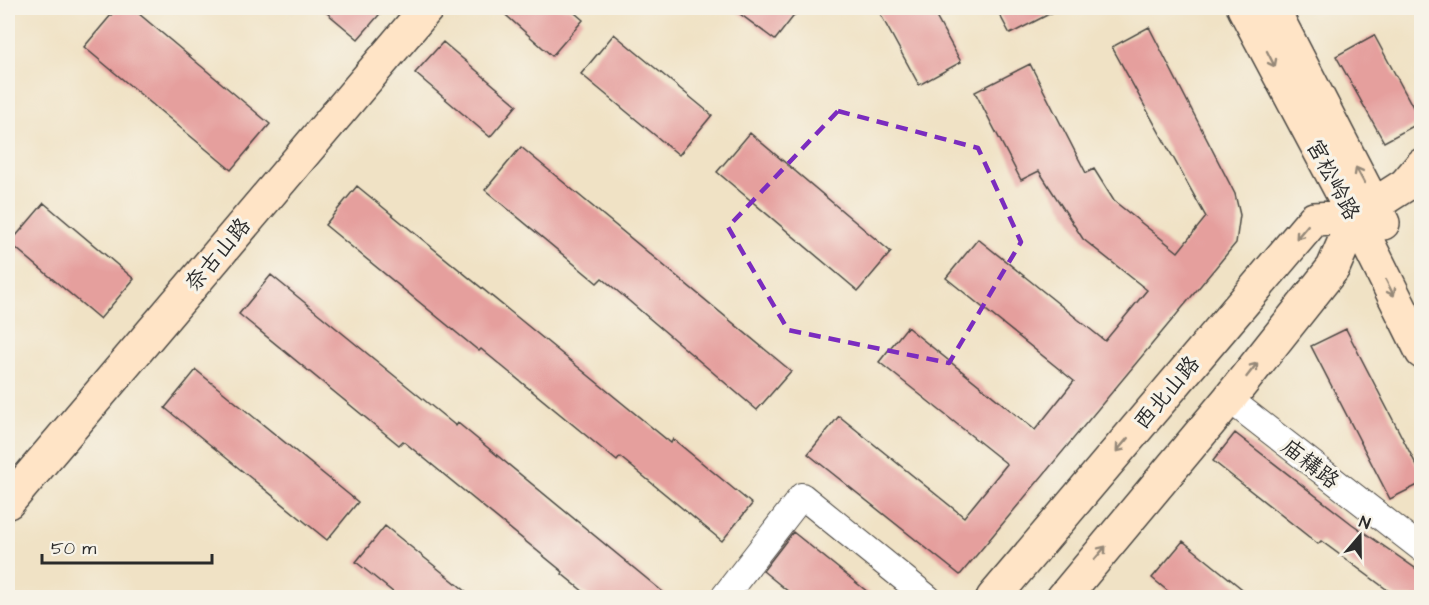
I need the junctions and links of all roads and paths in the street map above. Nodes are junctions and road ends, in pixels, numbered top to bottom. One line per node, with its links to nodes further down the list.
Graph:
1 (427, 8): 9 (main road, 奈古山路)
2 (1244, 8): 5 (main road, 宫松岭路, one-way to 5)
3 (1272, 8): 5 (main road, one-way to 3)
4 (1422, 165): 5 (main road, 西北山路)
5 (1365, 210): 6 (main road); 7 (main road, 宫松岭路, one-way to 7); 8 (main road, one-way to 5); 13 (main road, 西北山路, one-way to 13)
6 (1422, 303)
7 (1422, 352)
8 (1229, 399): 10 (street, 庙耩路); 14 (main road, one-way to 8)
9 (8, 502)
10 (1422, 549)
11 (723, 597): 12 (street)
12 (928, 597)
13 (993, 597)
14 (1063, 597)

